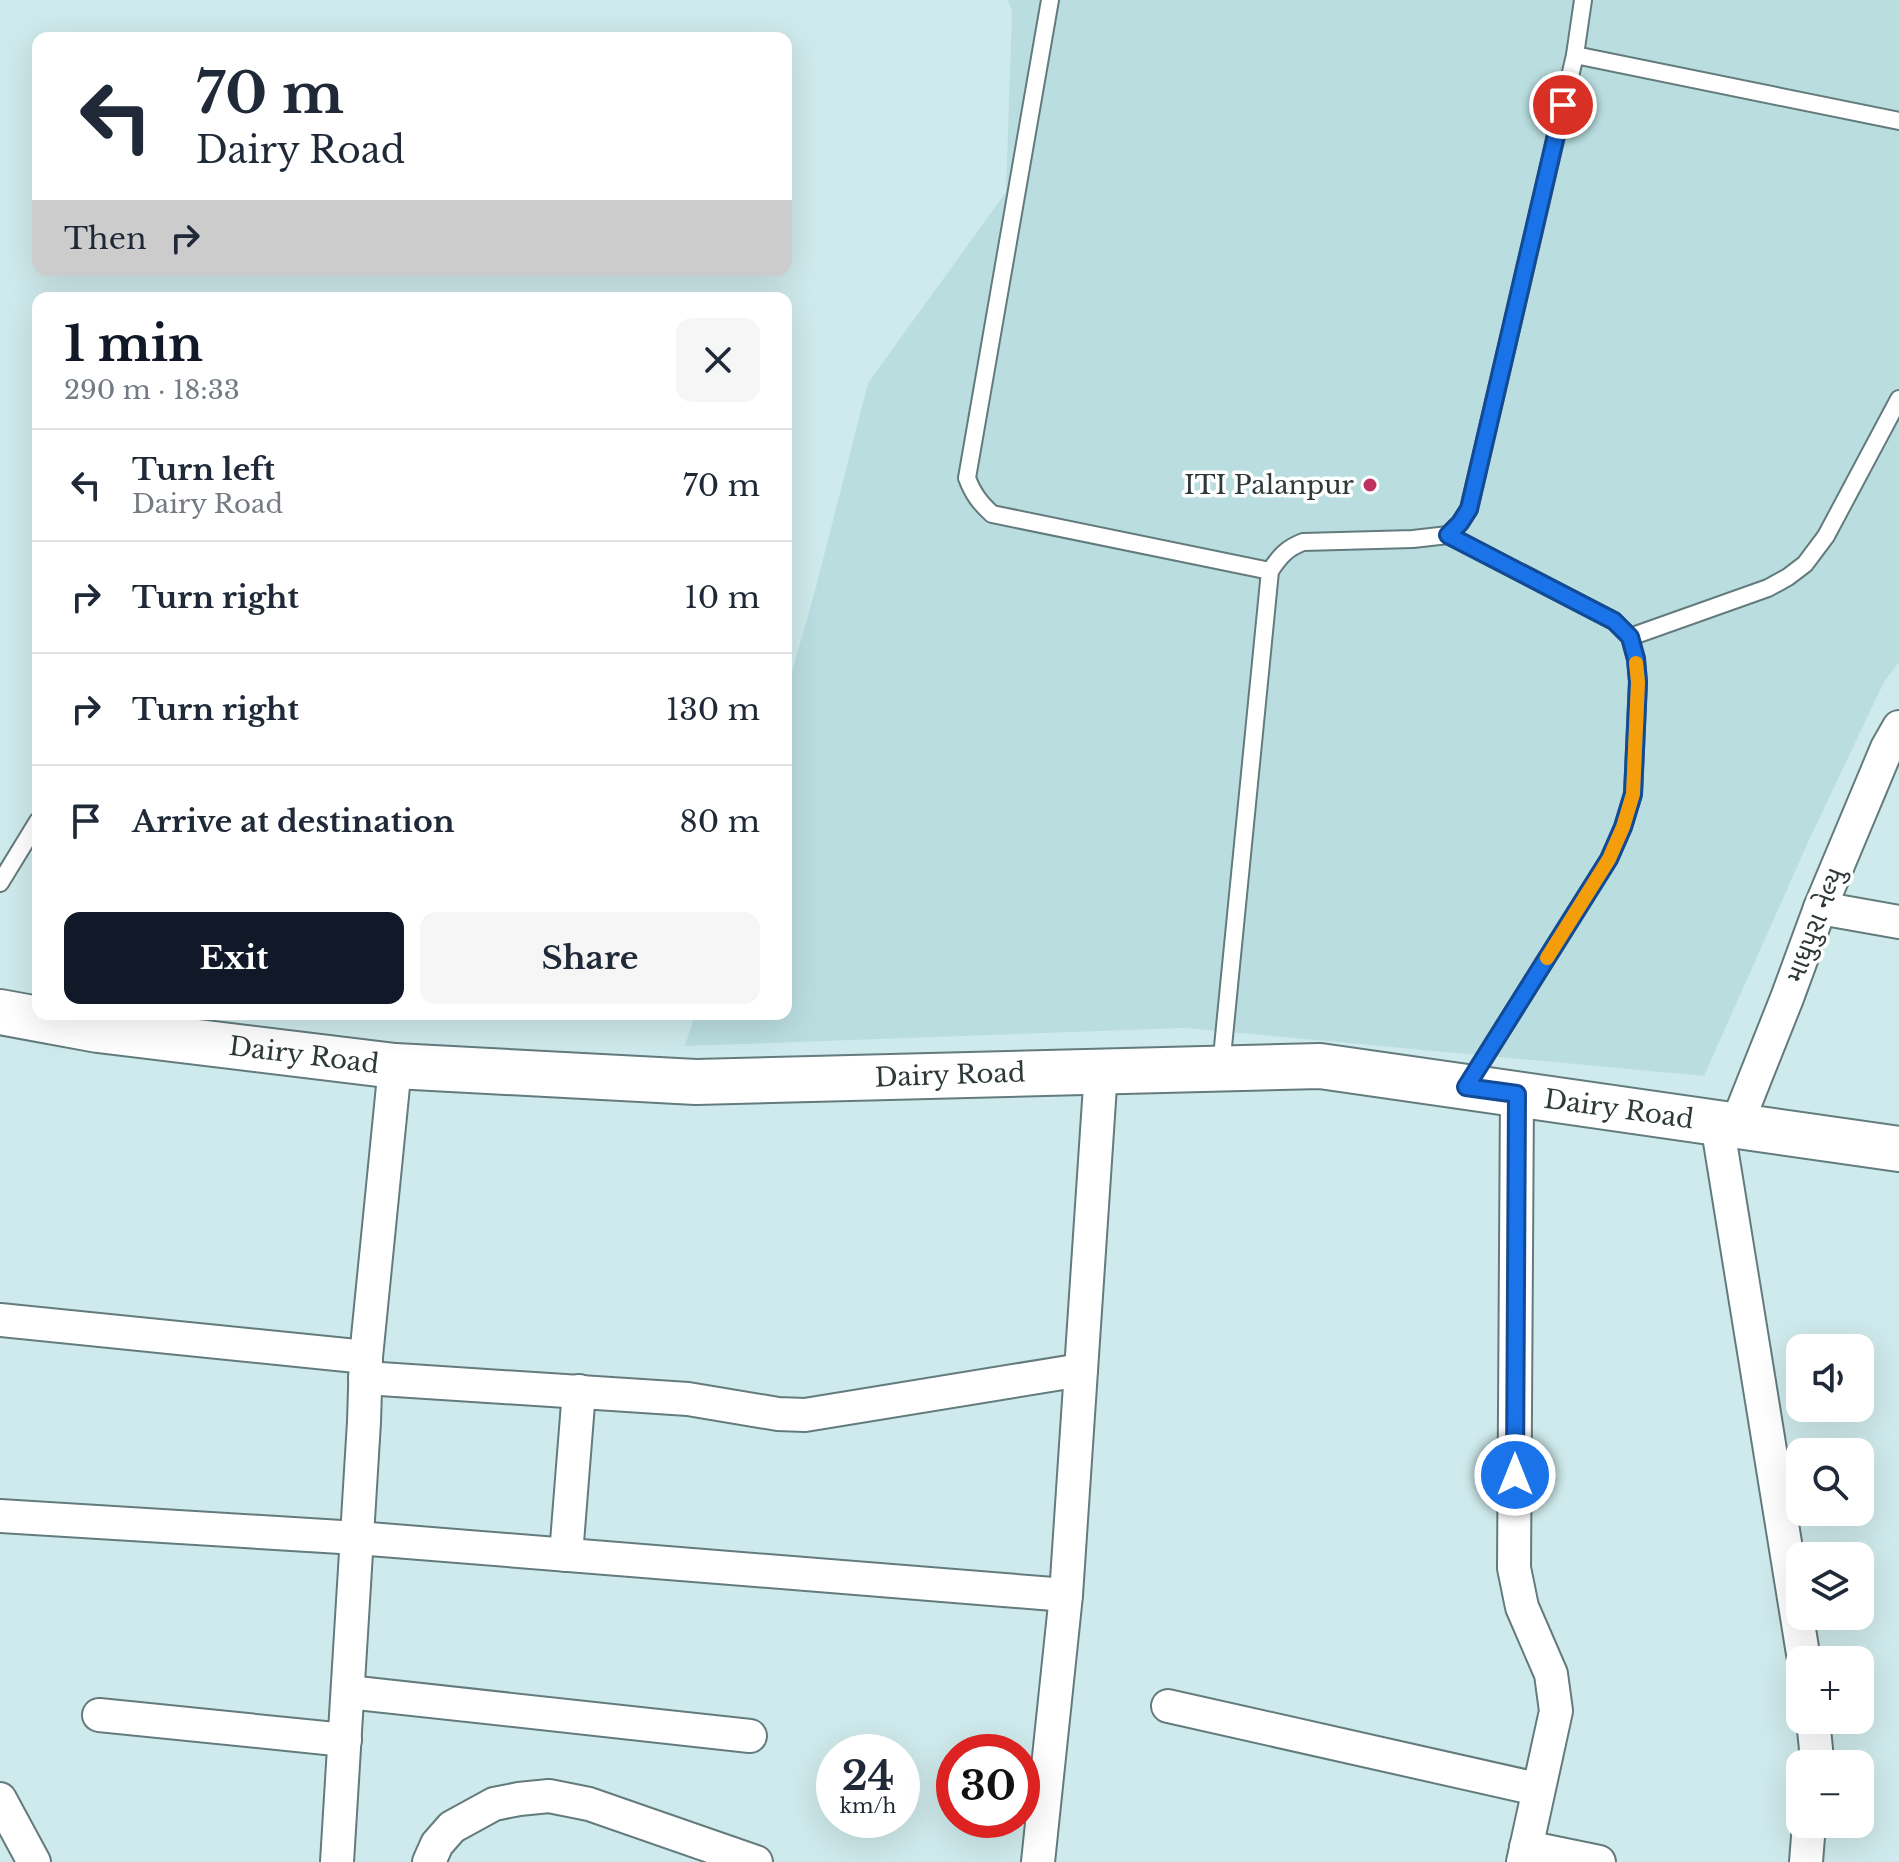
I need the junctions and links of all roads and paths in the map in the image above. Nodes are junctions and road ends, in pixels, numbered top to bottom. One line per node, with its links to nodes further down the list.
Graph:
1 (1050, 0): 7 (lane)
2 (1583, 0): 3 (lane)
3 (1575, 55): 4 (lane); 6 (lane)
4 (1899, 121)
5 (1899, 399): 8 (lane)
6 (1448, 535): 7 (lane); 8 (lane)
7 (1270, 571): 18 (lane)
8 (1630, 637): 20 (lane)
9 (1895, 743): 12 (street, માધુપુરા નેલ્યુ)
10 (32, 831): 11 (lane)
11 (0, 883)
12 (1820, 908): 13 (street); 22 (street, માધુપુરા નેલ્યુ)
13 (1899, 922)
14 (0, 1012): 15 (street, Dairy Road)
15 (32, 1018)
16 (44, 1020): 17 (street, Dairy Road)
17 (395, 1066): 19 (street, Dairy Road); 25 (street)
18 (1221, 1068): 19 (street, Dairy Road); 20 (street, Dairy Road)
19 (1101, 1071): 26 (street)
20 (1466, 1087): 21 (street, Dairy Road)
21 (1517, 1094): 22 (street, Dairy Road); 38 (street)
22 (1726, 1124): 23 (street, Dairy Road); 32 (street)
23 (1899, 1149)
24 (0, 1320): 25 (street)
25 (366, 1368): 27 (street); 29 (street)
26 (1081, 1370): 27 (street); 31 (street)
27 (579, 1391): 30 (street)
28 (0, 1516): 29 (street)
29 (357, 1538): 30 (street); 33 (street)
30 (566, 1555): 31 (street)
31 (1066, 1595): 46 (street)
32 (1802, 1646)
33 (348, 1692): 36 (street); 37 (street)
34 (1168, 1706): 38 (street)
35 (99, 1715): 37 (street)
36 (750, 1736)
37 (345, 1740): 43 (street)
38 (1537, 1789): 41 (street)
39 (0, 1799): 42 (street)
40 (1808, 1838): 48 (street)
41 (1524, 1854): 47 (street)
42 (34, 1862)
43 (337, 1862)
44 (429, 1862): 45 (street)
45 (756, 1862)
46 (1038, 1862)
47 (1599, 1862)
48 (1806, 1862)

